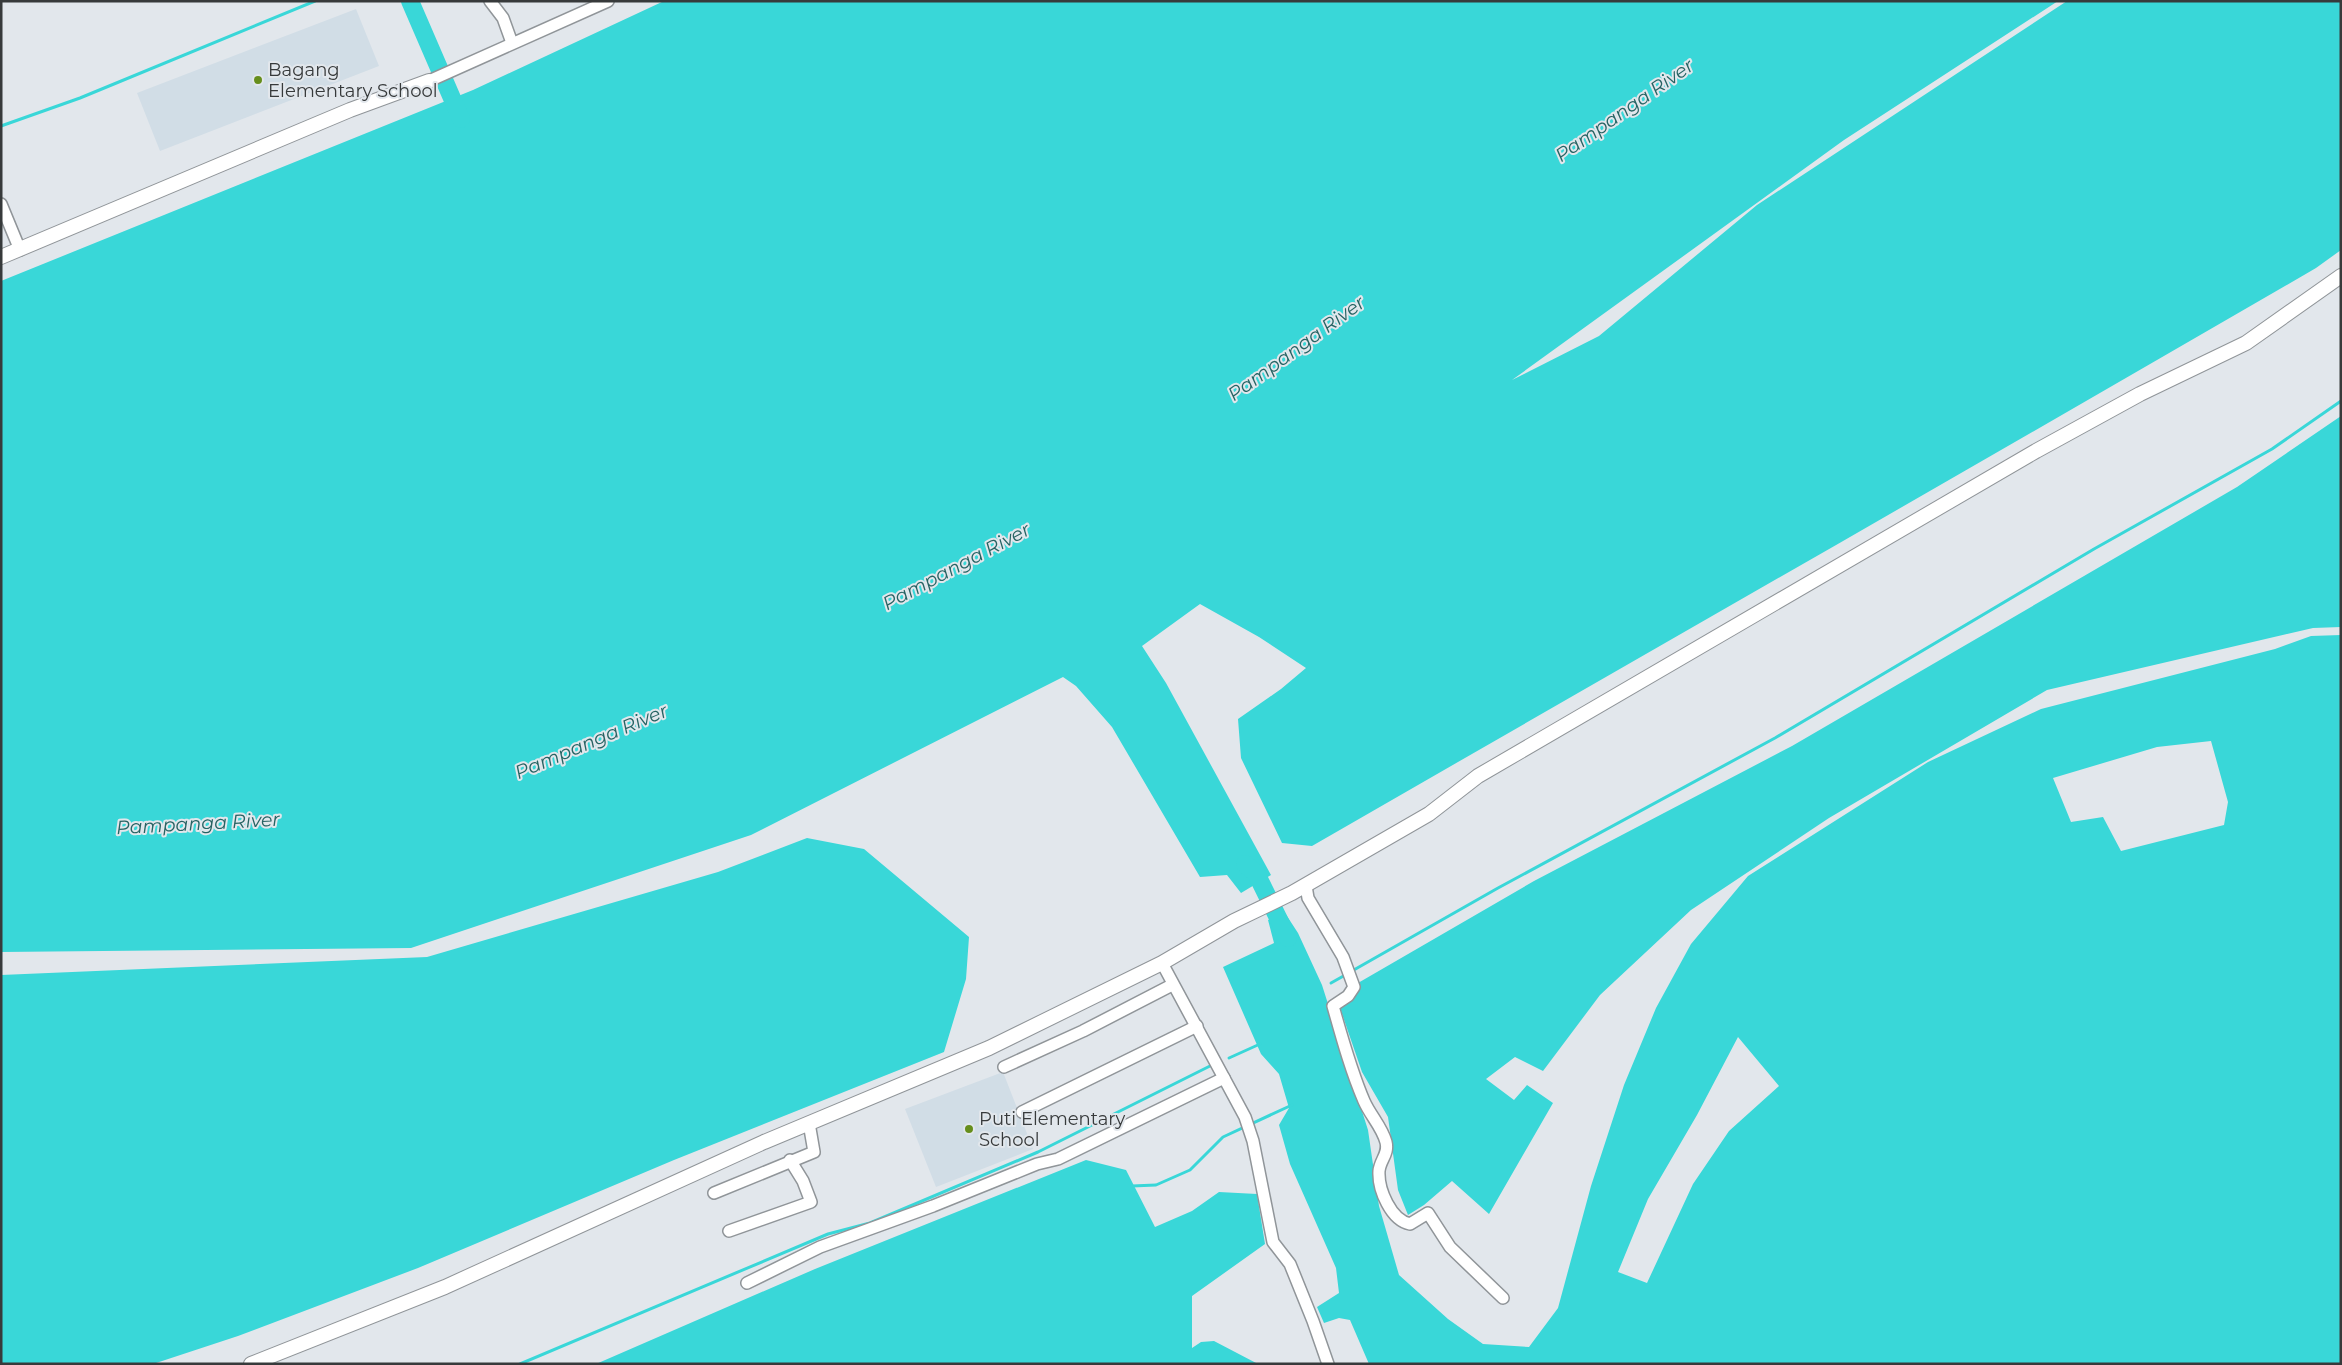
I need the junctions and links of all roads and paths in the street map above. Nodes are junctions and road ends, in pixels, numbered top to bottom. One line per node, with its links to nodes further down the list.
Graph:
1 (490, 1): 3 (street)
2 (608, 1): 3 (street)
3 (512, 43): 4 (street)
4 (429, 81): 6 (street)
5 (1, 204): 6 (street)
6 (20, 250): 7 (street)
7 (1, 257)
8 (2341, 276): 9 (street)
9 (1306, 886): 10 (street); 21 (street)
10 (1162, 962): 11 (street); 16 (street)
11 (1172, 985): 12 (street); 13 (street)
12 (1197, 1026): 14 (street); 15 (street)
13 (1004, 1067)
14 (1224, 1078): 20 (street); 23 (street)
15 (1022, 1112)
16 (809, 1123): 17 (street); 22 (street)
17 (790, 1160): 18 (street); 19 (street)
18 (714, 1193)
19 (729, 1231)
20 (747, 1283)
21 (1503, 1298)
22 (251, 1364)
23 (1328, 1364)

